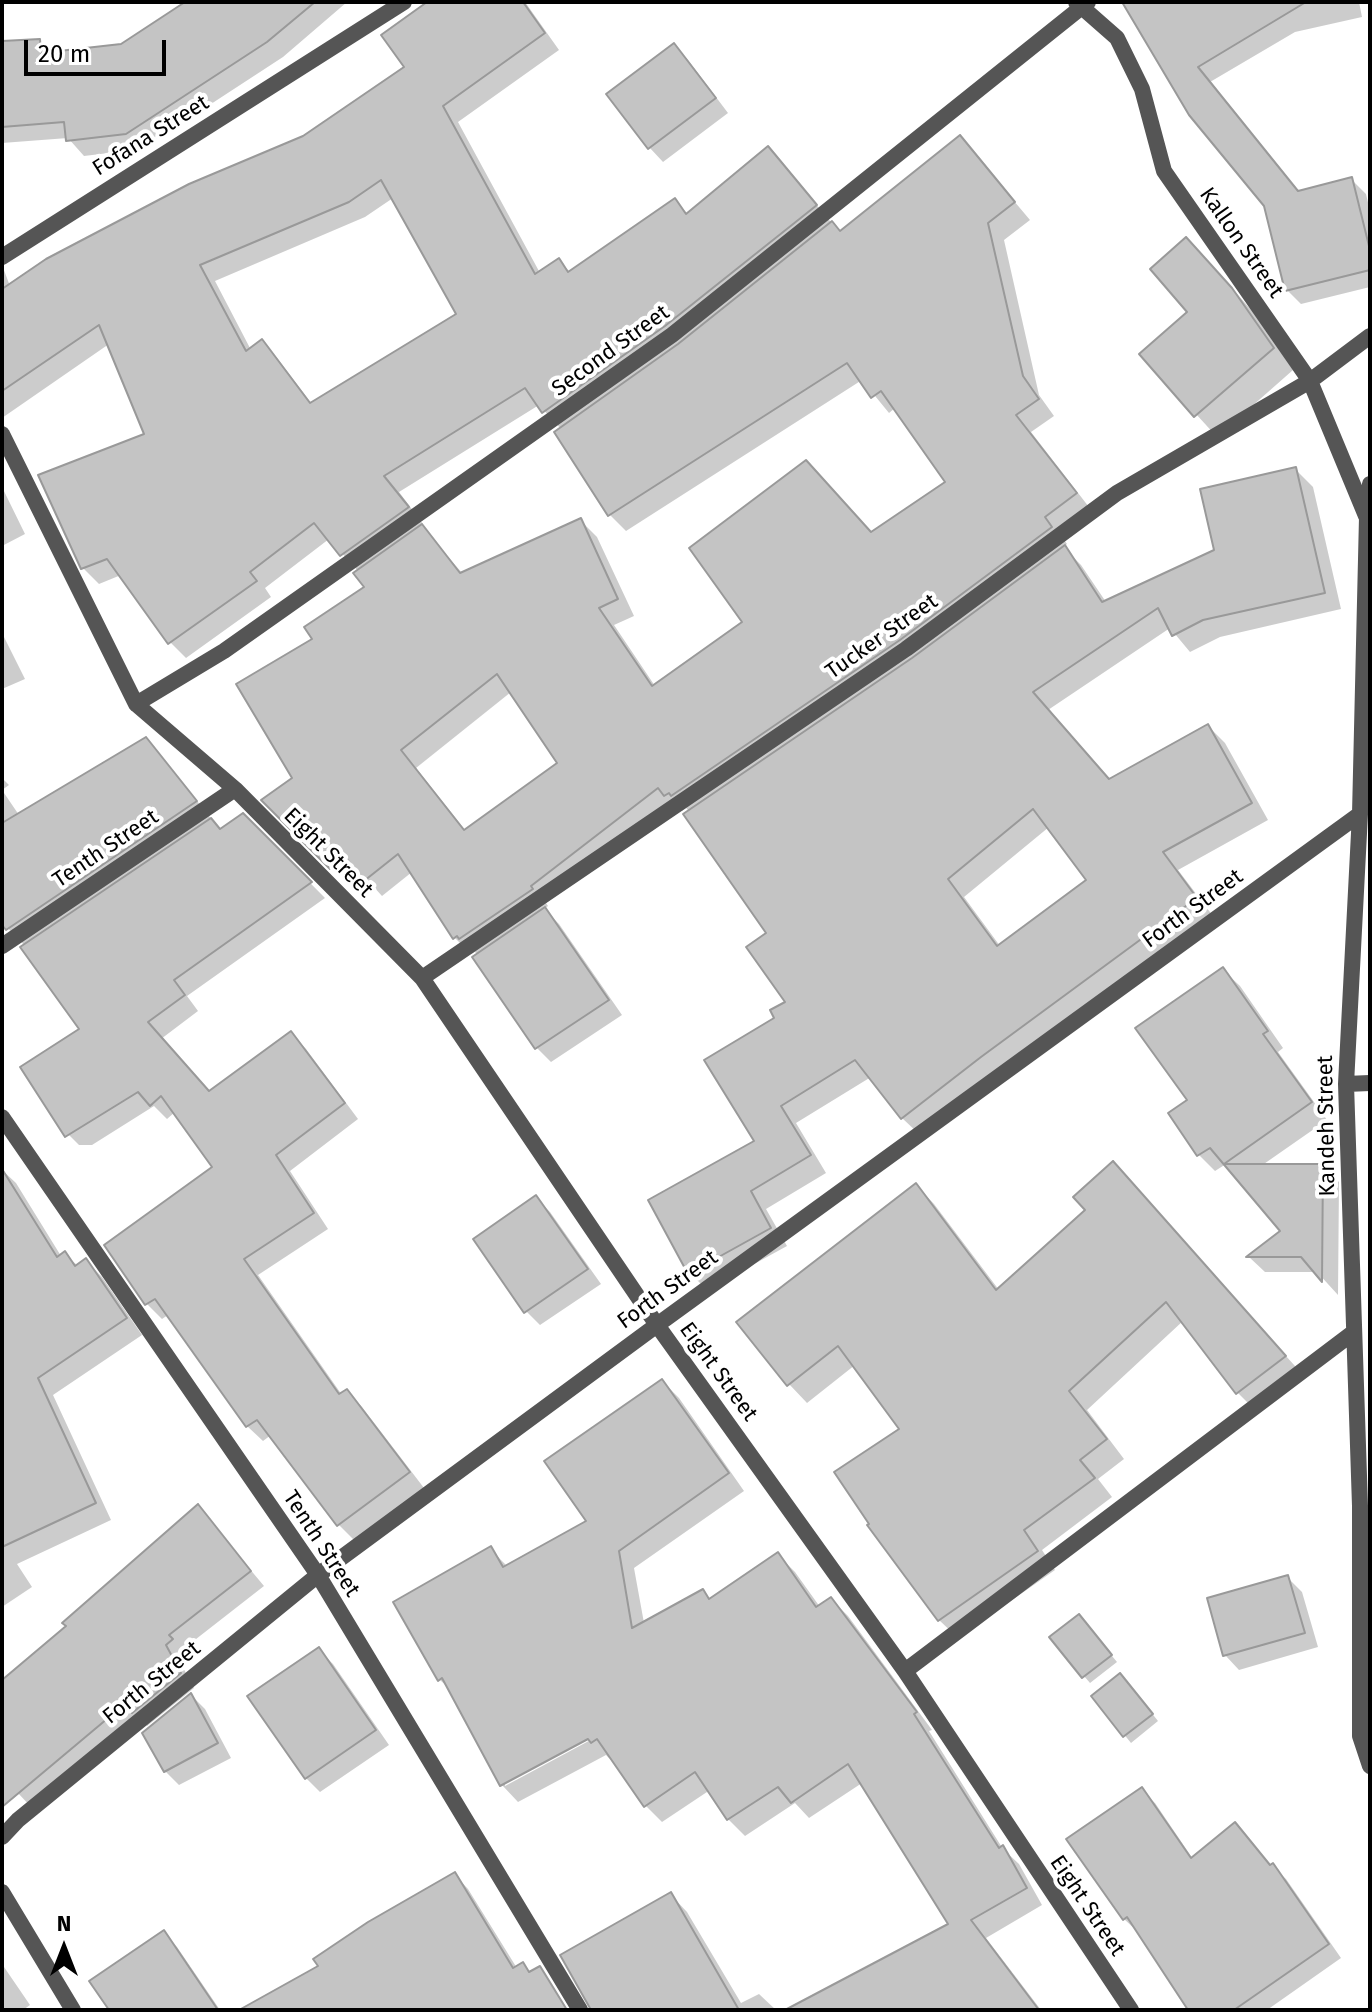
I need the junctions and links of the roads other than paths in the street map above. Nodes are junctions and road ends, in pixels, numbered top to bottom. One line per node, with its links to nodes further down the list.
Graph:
1 (404, 2): 3 (street, Fofana Street)
2 (1082, 3): 5 (street, Kallon Street); 10 (street, Second Street)
3 (2, 257)
4 (1370, 336): 5 (street, Tucker Street)
5 (1310, 381): 8 (street, Kallon Street); 14 (street, Tucker Street)
6 (2, 434): 10 (street)
7 (1370, 484): 8 (street, Kandeh Street)
8 (1367, 517): 9 (street, Kandeh Street)
9 (1367, 649): 12 (street, Kandeh Street)
10 (136, 704): 11 (street, Eight Street)
11 (235, 789): 13 (street, Tenth Street); 14 (street, Eight Street)
12 (1360, 814): 16 (street, Kandeh Street); 18 (street, Forth Street)
13 (2, 946)
14 (422, 978): 18 (street, Eight Street)
15 (1370, 1083): 16 (street)
16 (1346, 1084): 19 (street, Kandeh Street)
17 (2, 1117): 21 (street, Tenth Street)
18 (657, 1325): 21 (street, Forth Street); 22 (street, Eight Street)
19 (1354, 1332): 20 (street, Kandeh Street); 22 (street)
20 (1365, 1506): 23 (street, Kandeh Street)
21 (318, 1575): 24 (street, Forth Street); 27 (street, Tenth Street)
22 (905, 1671): 28 (street, Eight Street)
23 (1370, 1766)
24 (2, 1837)
25 (2, 1892): 26 (street)
26 (73, 2010)
27 (580, 2010)
28 (1131, 2010)

